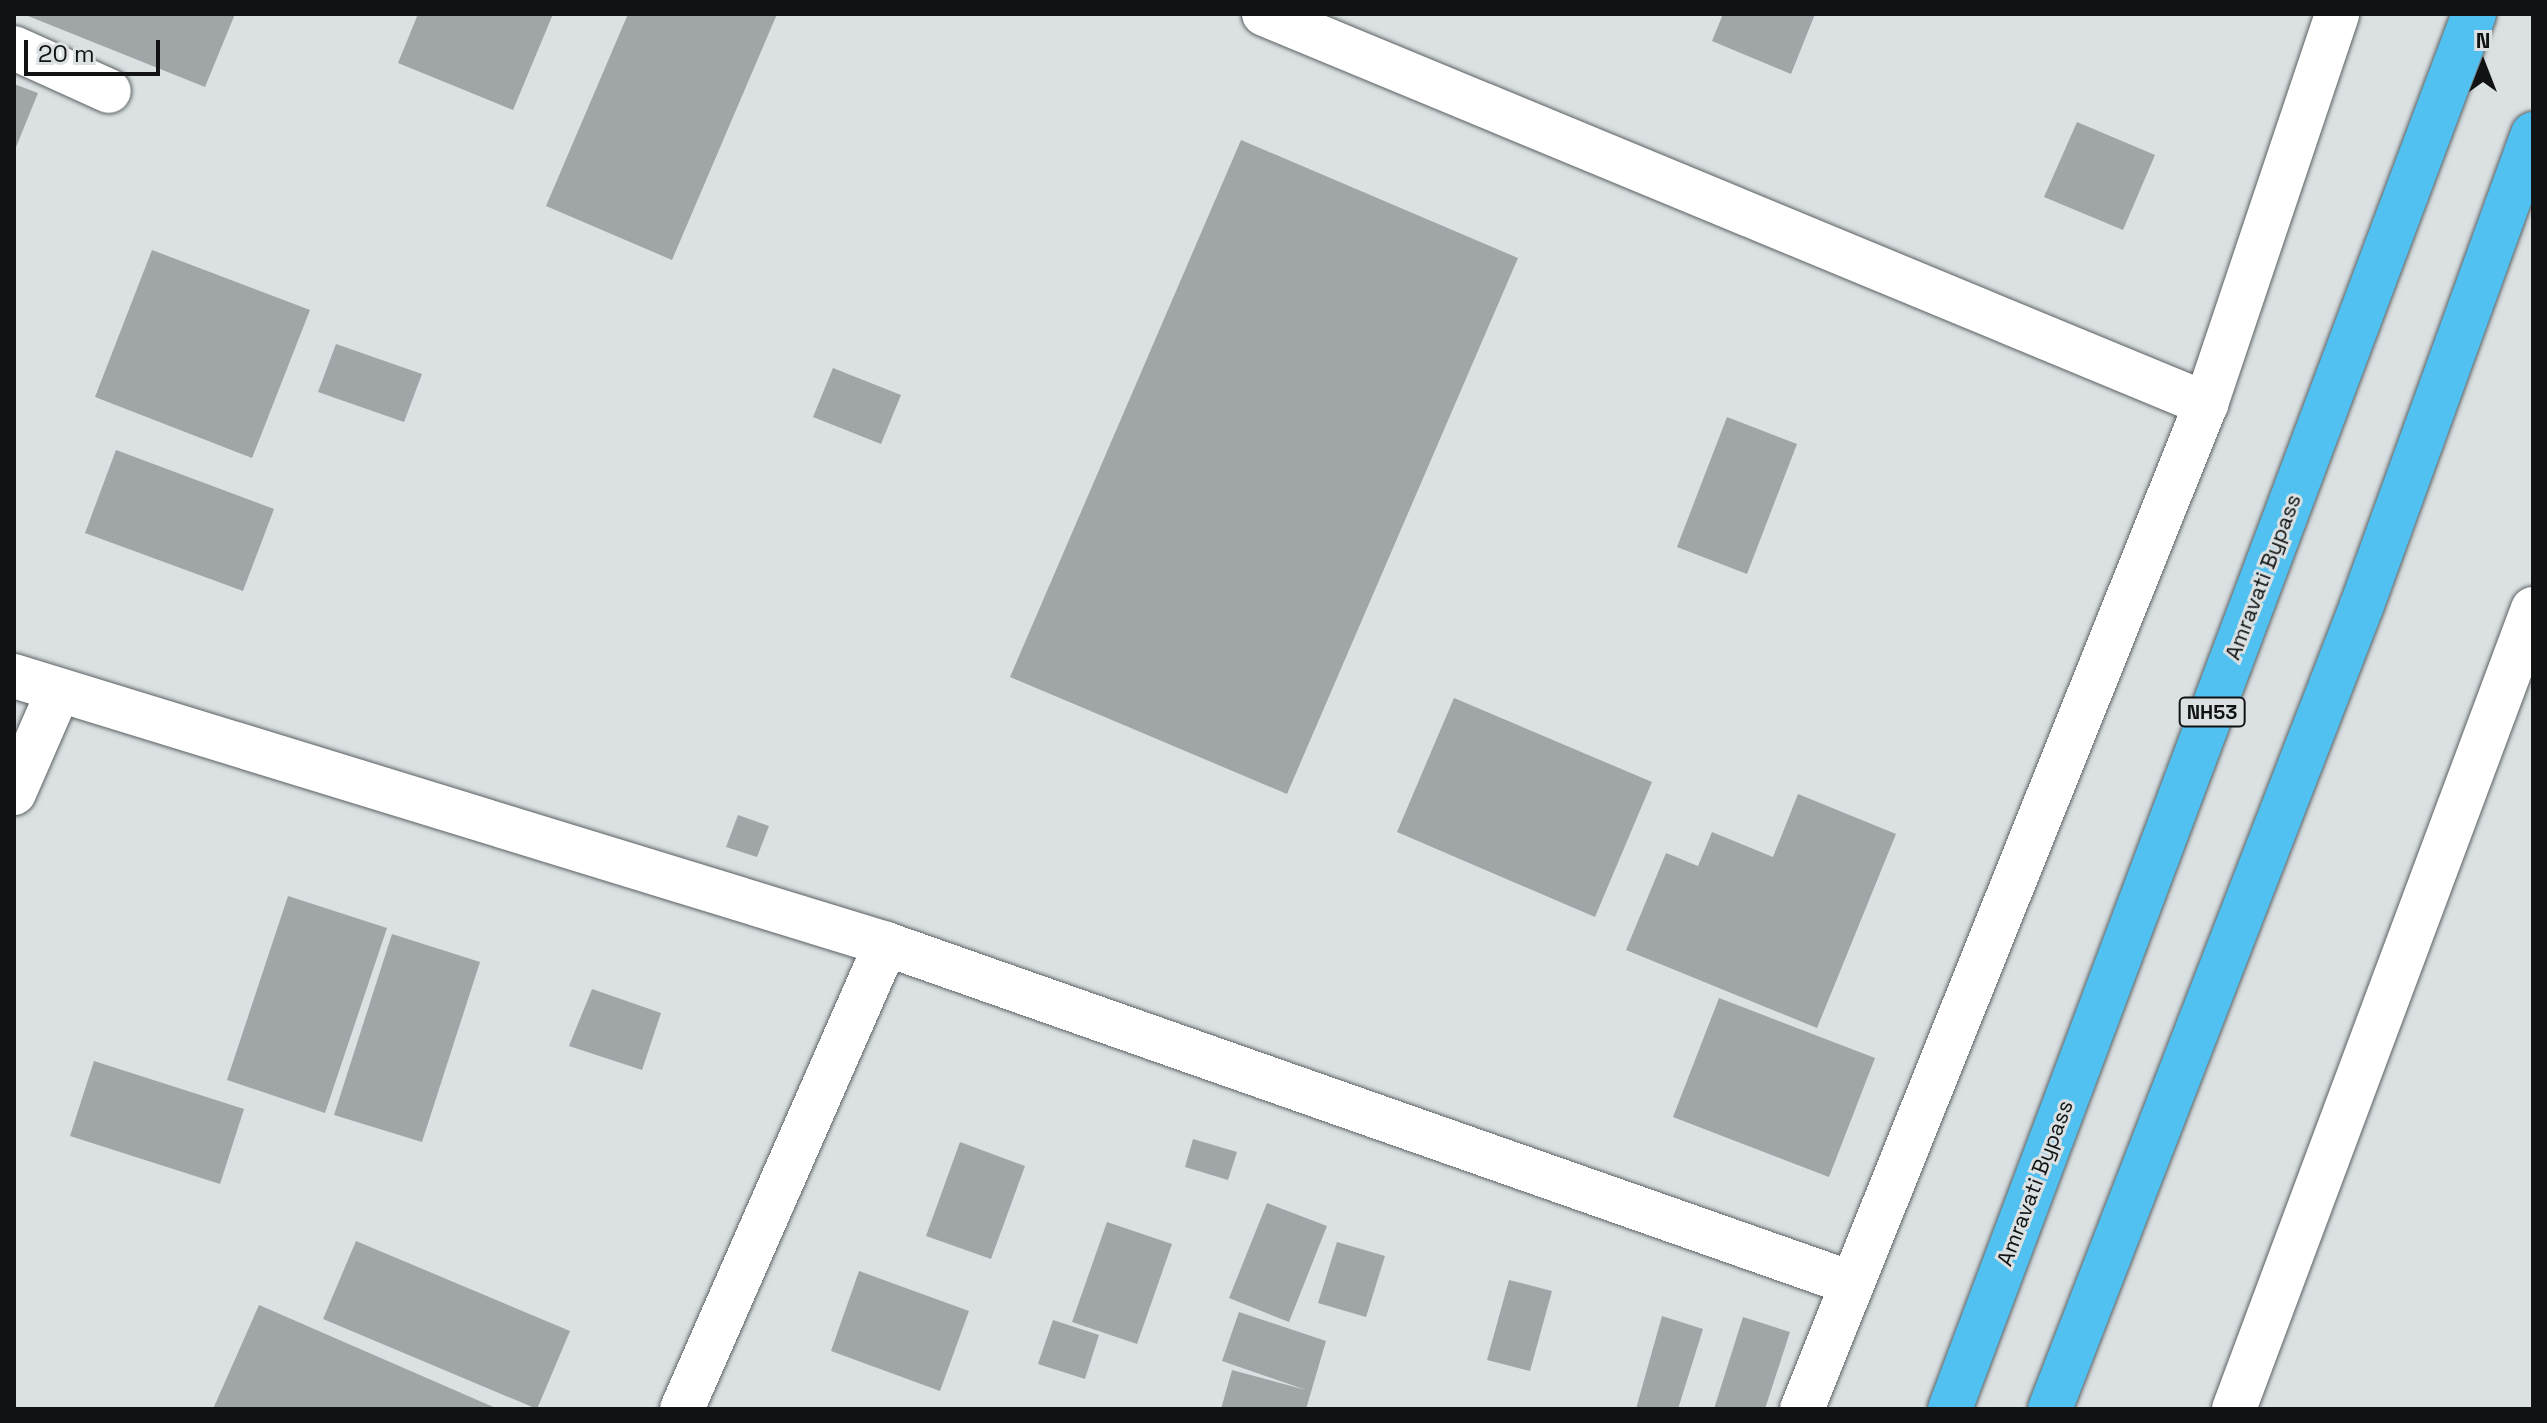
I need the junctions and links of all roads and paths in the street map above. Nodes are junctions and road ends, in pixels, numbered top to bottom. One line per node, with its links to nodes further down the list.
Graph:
1 (2337, 14): 7 (street)
2 (2474, 14): 16 (highway, Amravati Bypass / NH53)
3 (1284, 18): 7 (street)
4 (14, 48): 5 (street)
5 (109, 91)
6 (2533, 134): 17 (highway)
7 (2206, 404): 13 (street)
8 (2533, 609): 18 (street)
9 (14, 676): 10 (street)
10 (58, 692): 11 (street); 12 (street)
11 (14, 793)
12 (886, 944): 13 (street); 14 (street)
13 (1851, 1283): 15 (street)
14 (682, 1409)
15 (1802, 1409)
16 (1950, 1409)
17 (2050, 1409)
18 (2234, 1409)

